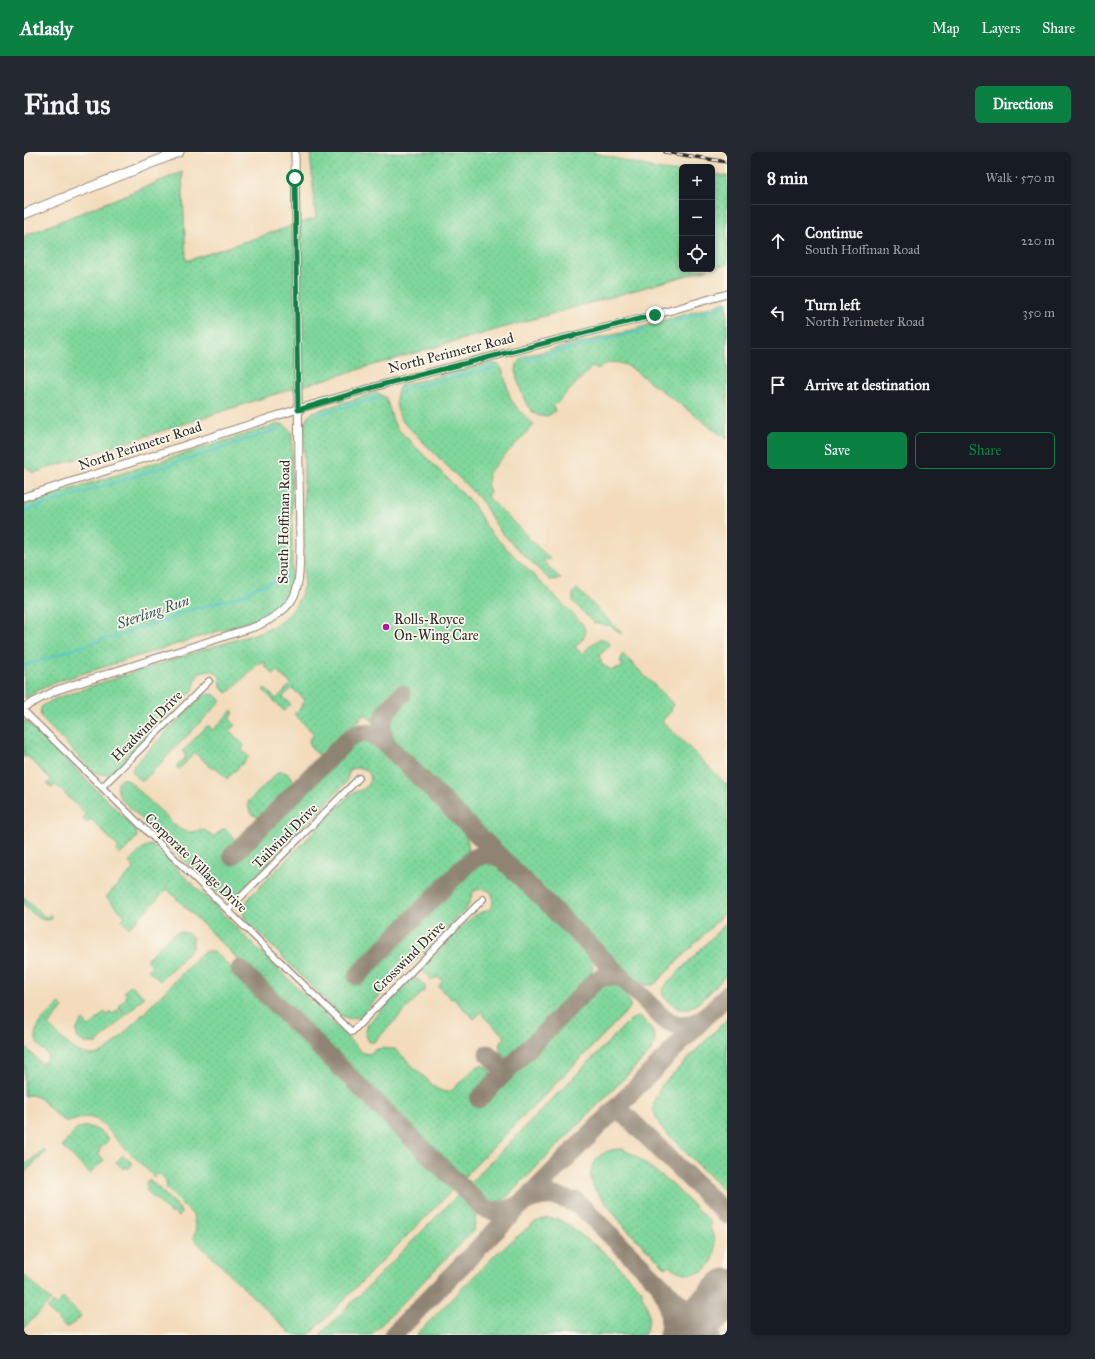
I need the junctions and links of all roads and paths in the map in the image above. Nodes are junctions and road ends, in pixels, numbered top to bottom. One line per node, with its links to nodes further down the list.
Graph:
1 (179, 152): 3 (main road)
2 (295, 152): 5 (street, South Hoffman Road)
3 (24, 214)
4 (727, 294): 5 (street, North Perimeter Road)
5 (298, 410): 6 (street, North Perimeter Road); 8 (street, South Hoffman Road)
6 (24, 497)
7 (208, 681): 11 (street, Headwind Drive)
8 (24, 706)
9 (24, 711): 11 (street, Corporate Village Drive)
10 (359, 778): 13 (street, Tailwind Drive)
11 (102, 788): 13 (street, Corporate Village Drive)
12 (483, 899): 14 (street, Crosswind Drive)
13 (228, 910): 14 (street, Corporate Village Drive)
14 (352, 1032)

